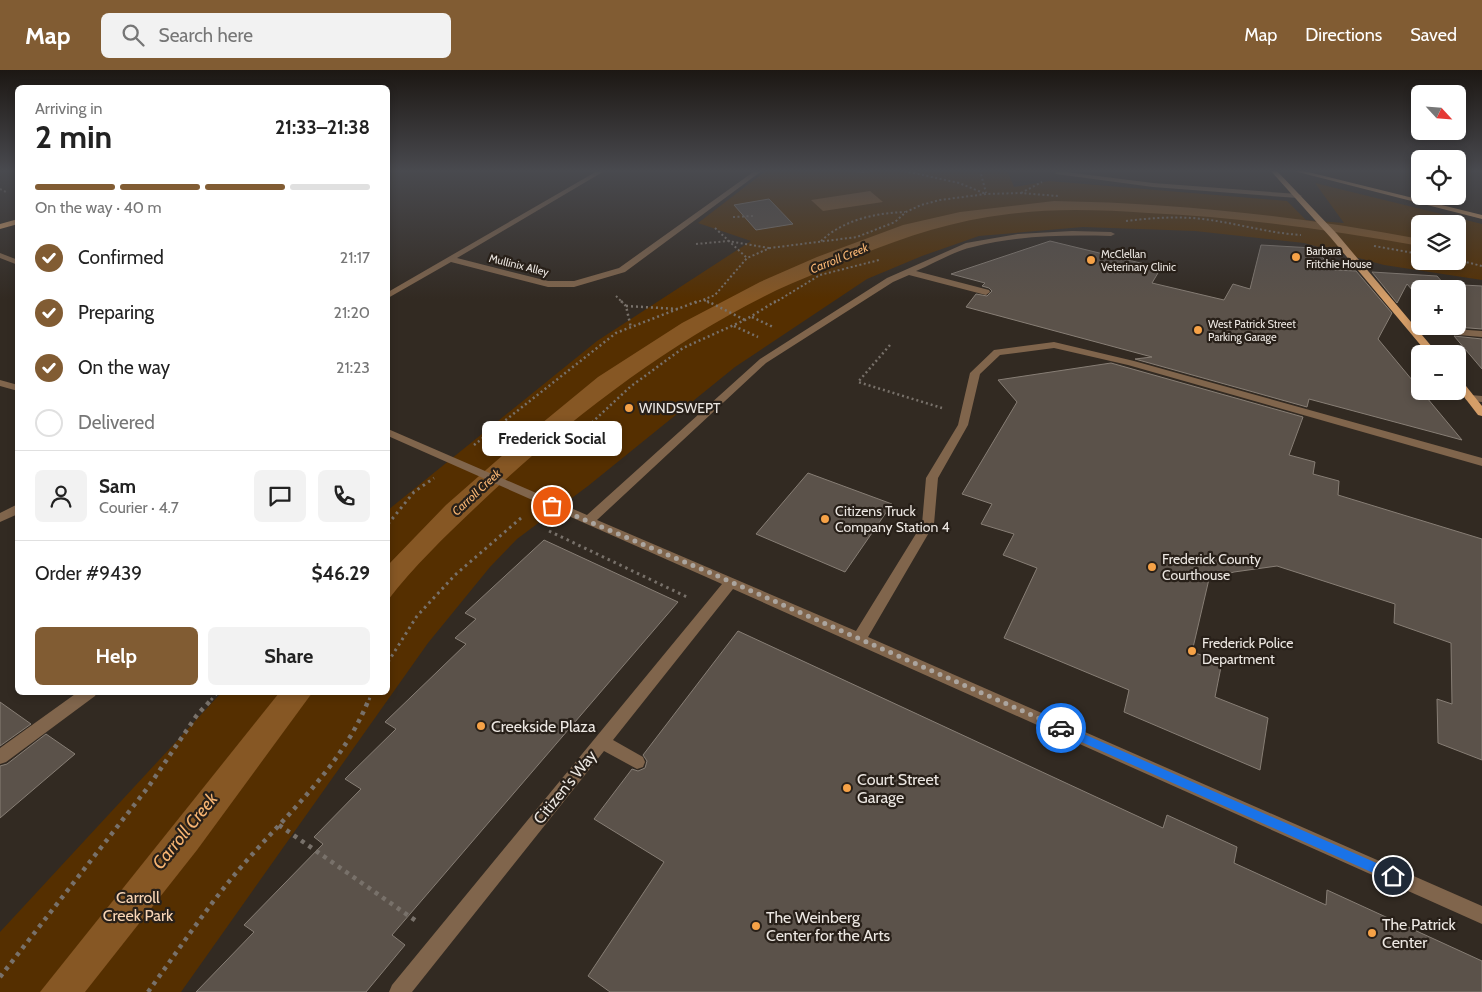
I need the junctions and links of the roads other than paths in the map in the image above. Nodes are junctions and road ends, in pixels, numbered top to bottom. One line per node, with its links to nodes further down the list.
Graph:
1 (529, 213): 10 (street)
2 (701, 213): 10 (street, Mullinix Alley)
3 (1314, 213): 15 (main road)
4 (1469, 213): 5 (main road)
5 (1482, 217)
6 (15, 222): 7 (main road)
7 (0, 227)
8 (1111, 234): 12 (street)
9 (0, 255): 11 (street)
10 (449, 259): 14 (street)
11 (15, 262)
12 (909, 272): 13 (street); 30 (street)
13 (986, 292)
14 (390, 294)
15 (1411, 327)
16 (1466, 333): 17 (street)
17 (1482, 334)
18 (1418, 335): 19 (main road)
19 (1426, 345)
20 (0, 383): 21 (street)
21 (15, 387)
22 (1466, 393): 23 (main road)
23 (1470, 398): 24 (street); 25 (main road)
24 (1482, 399)
25 (1482, 413)
26 (390, 433): 30 (street)
27 (1482, 462): 32 (street)
28 (15, 510): 29 (street)
29 (0, 518)
30 (589, 520): 31 (street)
31 (731, 582): 32 (street); 34 (street, Citizen's Way)
32 (859, 638): 37 (street)
33 (86, 695): 35 (street)
34 (602, 742): 36 (street); 38 (street, Citizen's Way)
35 (0, 758)
36 (637, 762)
37 (1482, 916)
38 (400, 992)

